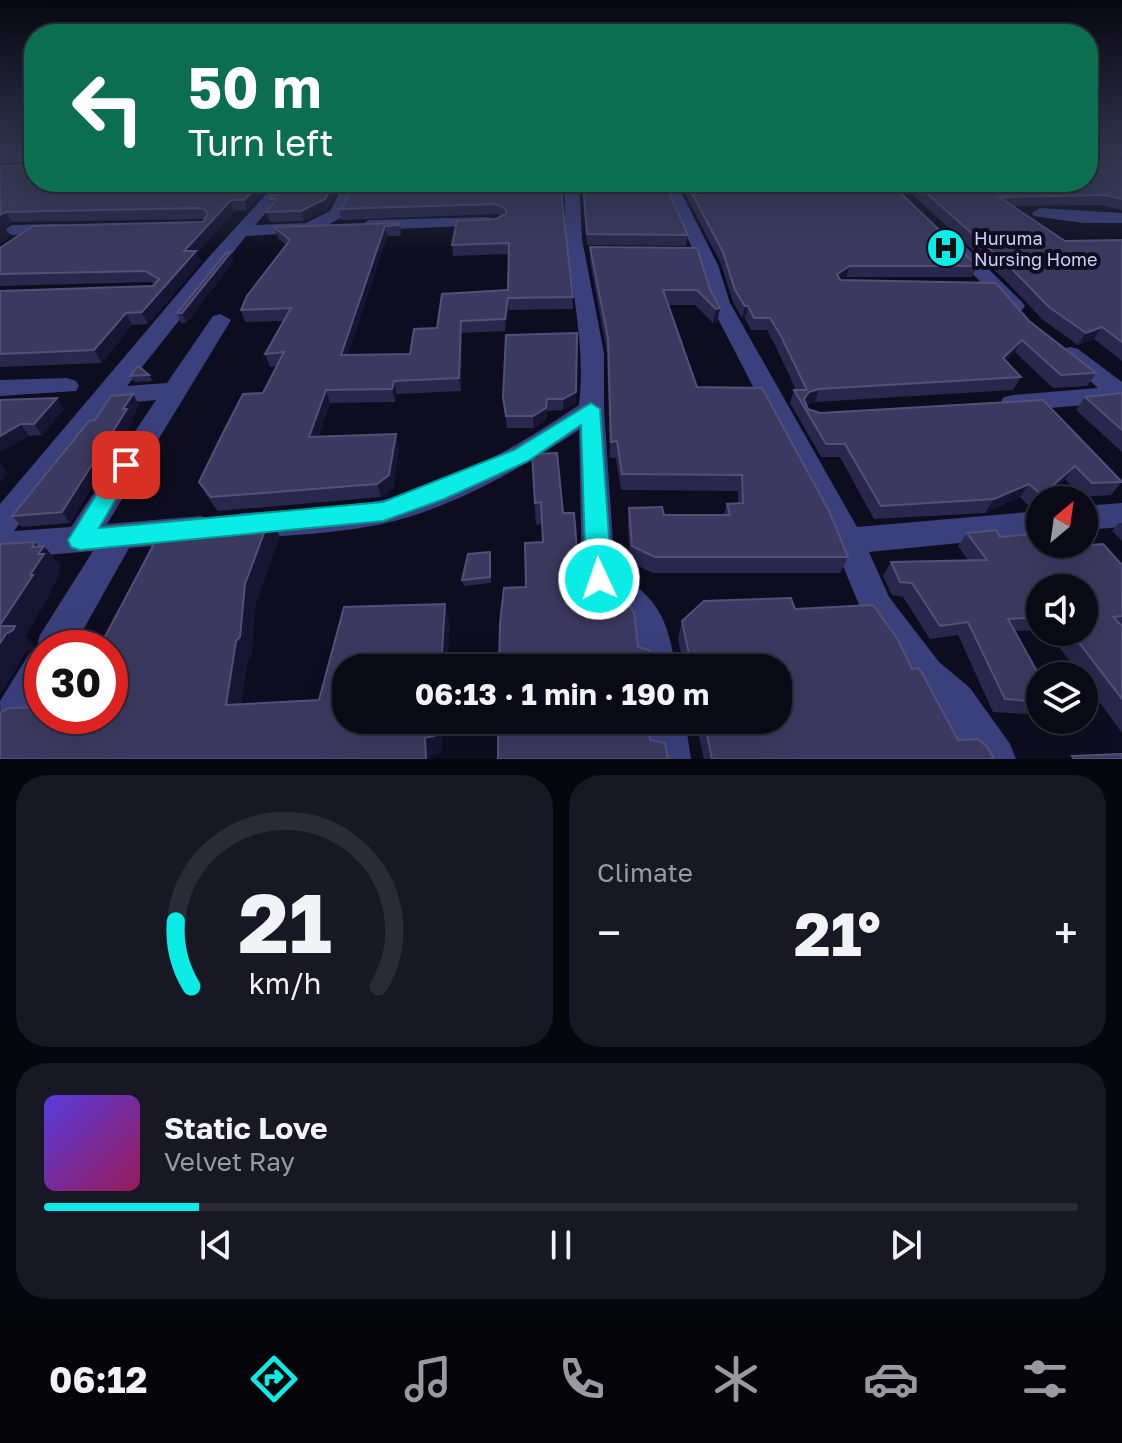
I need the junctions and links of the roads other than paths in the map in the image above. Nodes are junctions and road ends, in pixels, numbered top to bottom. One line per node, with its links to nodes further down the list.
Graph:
1 (277, 192): 10 (street)
2 (347, 192): 8 (street)
3 (574, 192): 24 (street)
4 (673, 192): 31 (street)
5 (1040, 213): 6 (street)
6 (1122, 218)
7 (497, 222): 8 (street)
8 (309, 228): 10 (street)
9 (80, 229): 12 (street)
10 (243, 231): 22 (street)
11 (939, 231): 14 (street)
12 (12, 238)
13 (966, 286): 14 (street)
14 (996, 286): 15 (street)
15 (1025, 317)
16 (220, 320): 20 (street)
17 (1054, 343): 21 (street)
18 (67, 386): 19 (street)
19 (0, 388)
20 (172, 391): 22 (street); 30 (street)
21 (1122, 394): 23 (street)
22 (107, 396): 28 (street)
23 (985, 405)
24 (591, 409): 29 (street); 34 (street)
25 (1122, 515): 26 (street)
26 (1098, 517)
27 (1026, 524): 31 (street)
28 (0, 526)
29 (119, 536): 30 (street); 33 (street)
30 (80, 540): 32 (street)
31 (848, 541): 39 (street)
32 (0, 546)
33 (64, 630)
34 (655, 654)
35 (24, 698): 36 (street)
36 (15, 713)
37 (667, 734): 38 (street)
38 (670, 759)
39 (995, 759)

